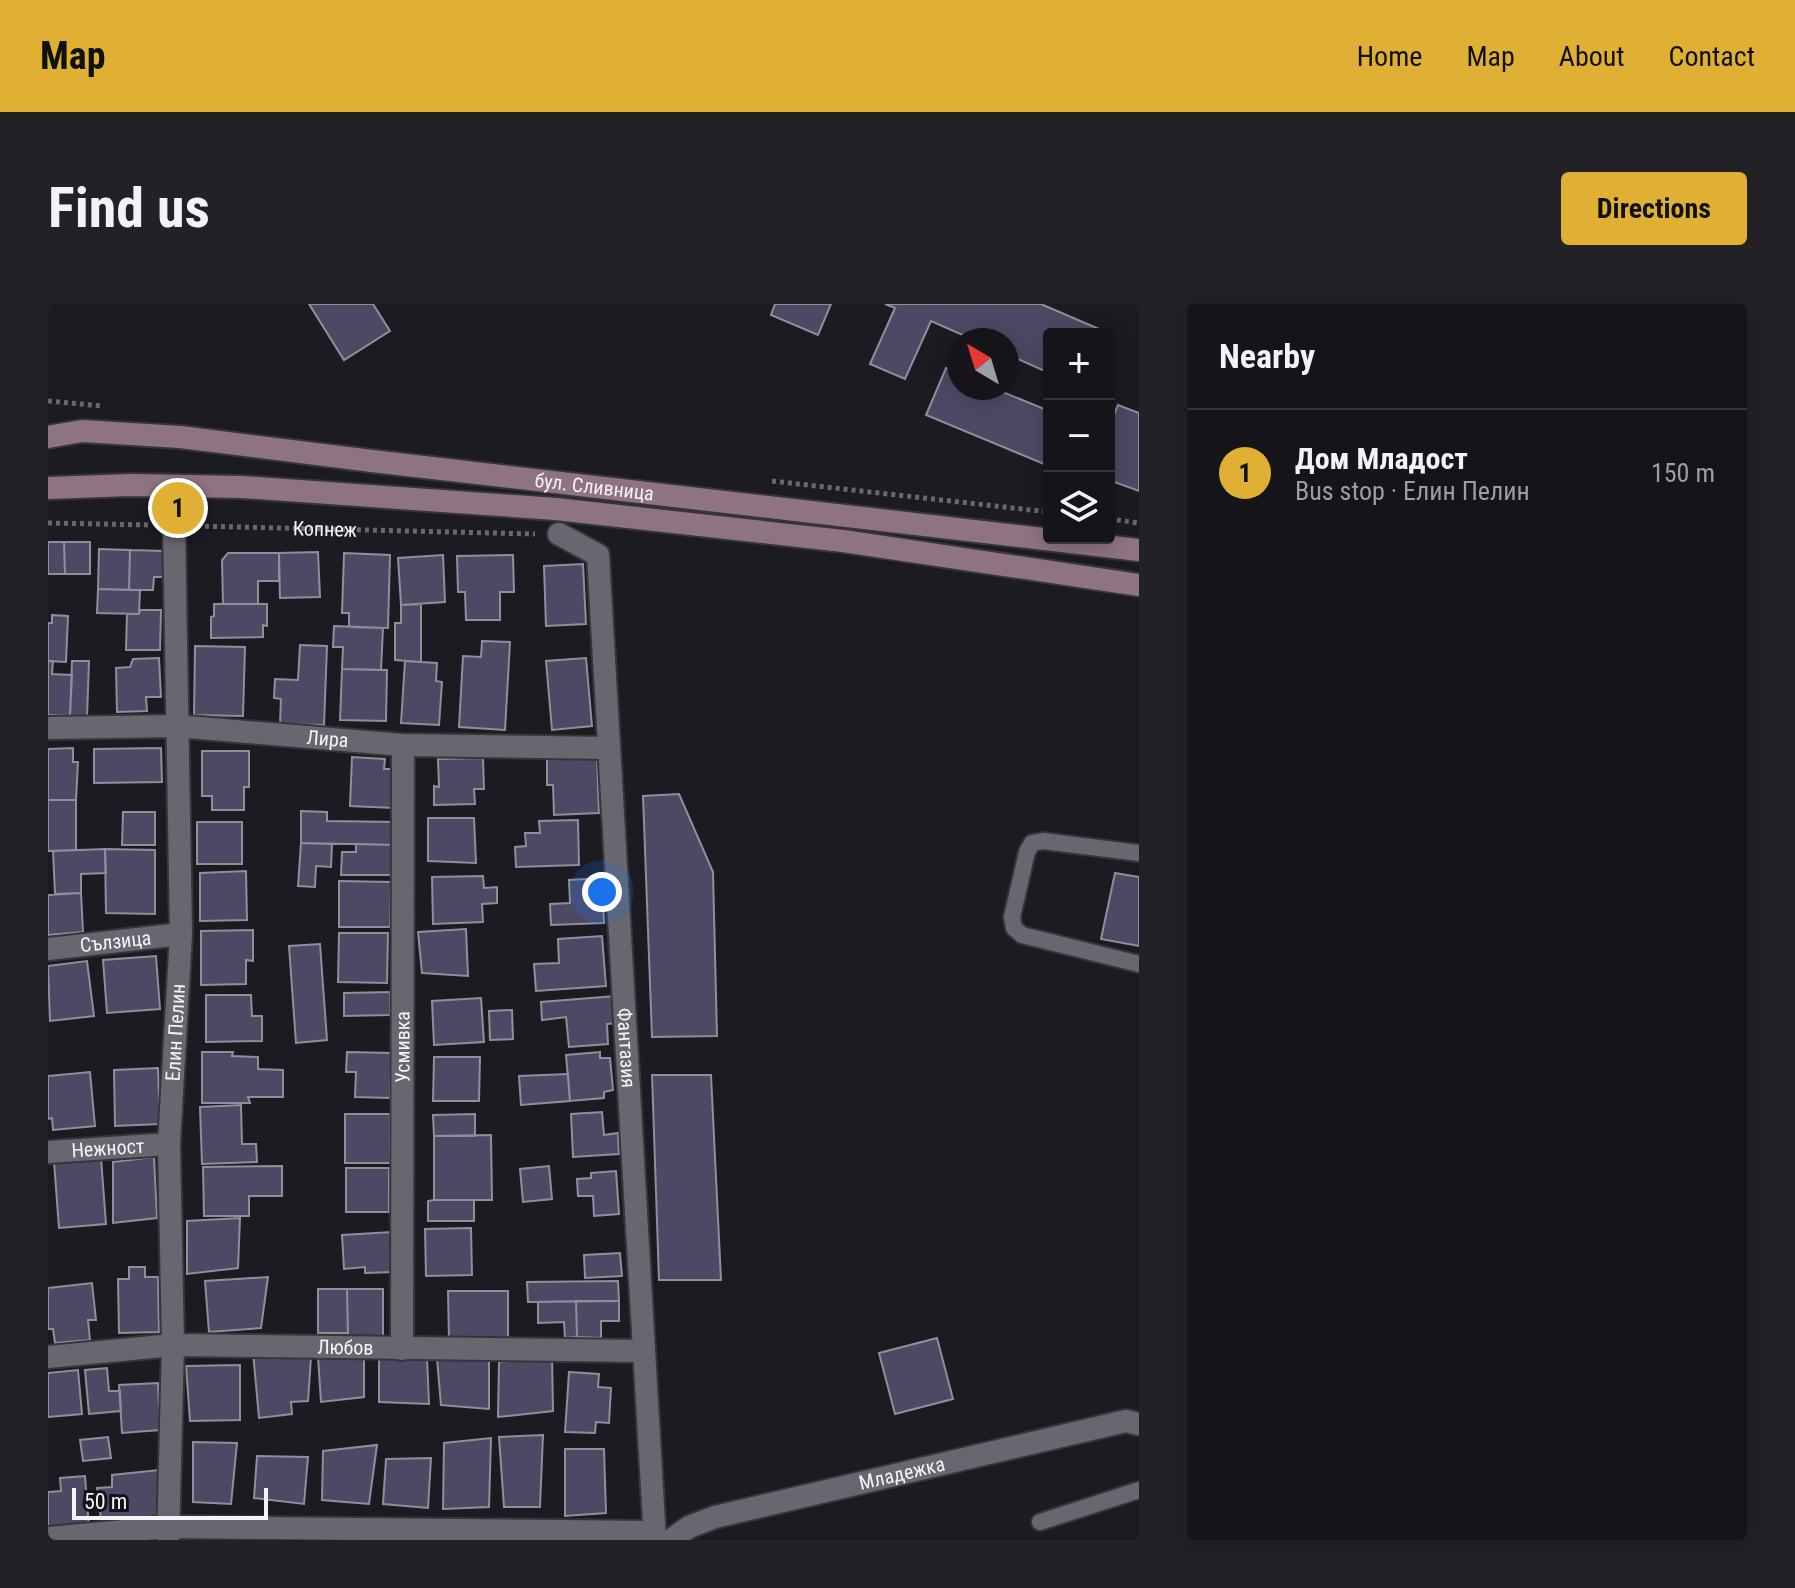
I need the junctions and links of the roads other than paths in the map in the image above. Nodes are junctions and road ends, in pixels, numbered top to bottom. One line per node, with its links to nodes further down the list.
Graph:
1 (48, 428): 2 (main road)
2 (82, 431): 3 (main road, бул. Сливница); 7 (main road, бул. Сливница)
3 (48, 437)
4 (48, 488): 8 (main road, бул. Сливница)
5 (174, 526): 9 (street, Елин Пелин)
6 (559, 534): 12 (street, Фантазия)
7 (1139, 550)
8 (1139, 585)
9 (176, 726): 10 (street, Лира); 11 (street, Лира); 14 (street, Елин Пелин)
10 (48, 728)
11 (403, 745): 12 (street, Лира); 20 (street, Усмивка)
12 (609, 748): 21 (street, Фантазия)
13 (1139, 853): 16 (lane)
14 (181, 934): 15 (street, Сълзица); 17 (street, Елин Пелин)
15 (48, 949)
16 (1139, 964)
17 (169, 1144): 18 (street, Нежност); 19 (street, Елин Пелин)
18 (48, 1152)
19 (173, 1345): 20 (street, Любов); 22 (street, Любов); 26 (street, Елин Пелин)
20 (402, 1349): 21 (street, Любов)
21 (642, 1351): 27 (street, Фантазия)
22 (48, 1357)
23 (1139, 1424): 27 (street, Младежка)
24 (1139, 1490): 25 (lane)
25 (1040, 1522)
26 (168, 1534): 27 (street, Младежка); 28 (street, Младежка)
27 (660, 1537)
28 (48, 1538)

